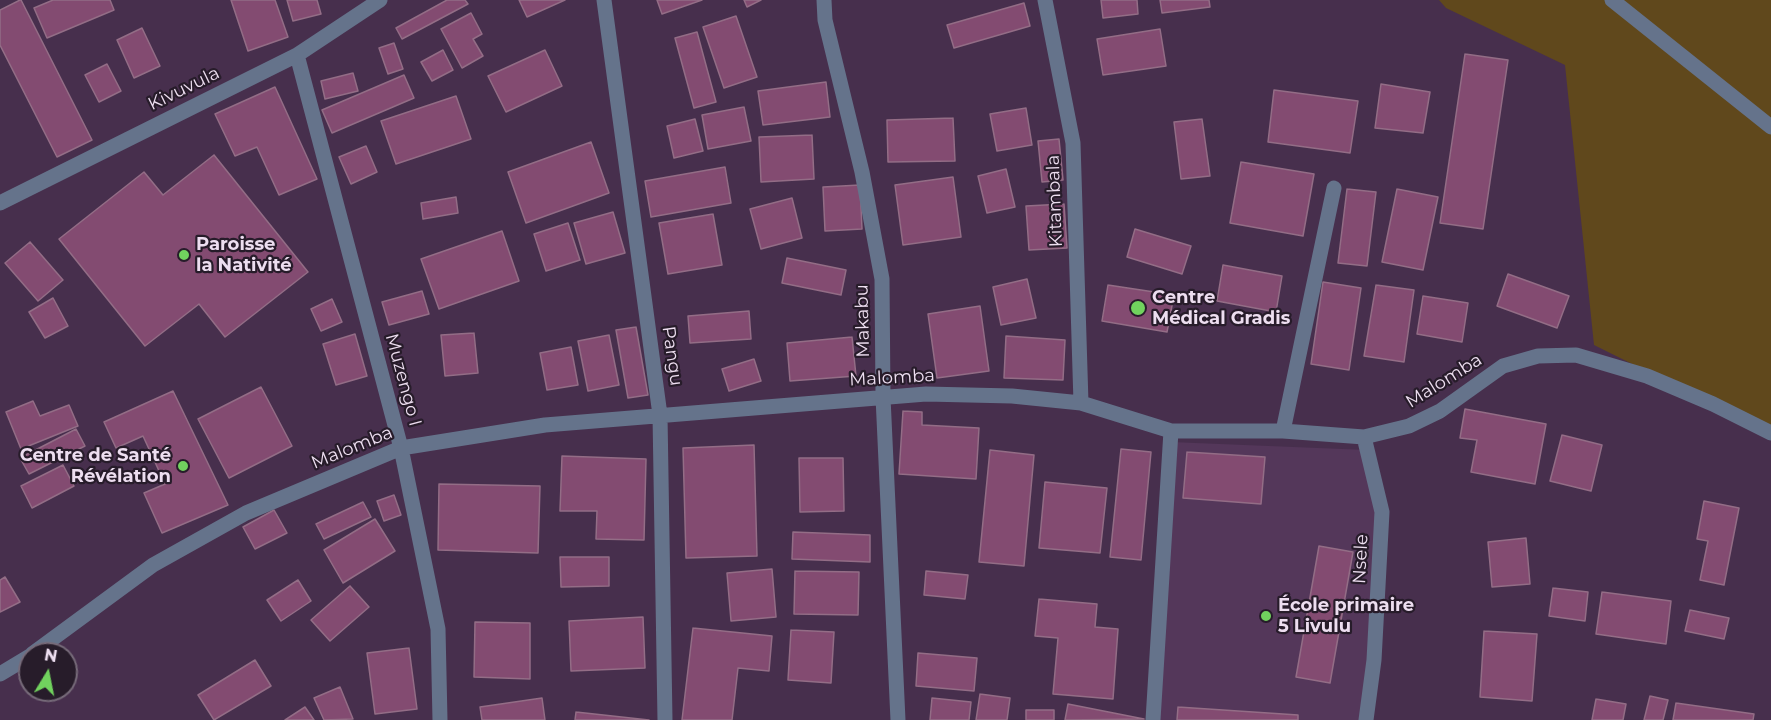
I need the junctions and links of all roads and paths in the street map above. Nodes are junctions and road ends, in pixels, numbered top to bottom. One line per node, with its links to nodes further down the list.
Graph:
1 (380, 0): 6 (street, Kivuvula)
2 (604, 0): 12 (street, Pangu)
3 (824, 0): 10 (street, Makabu)
4 (1045, 0): 11 (street, Kitambala)
5 (1612, 0): 7 (street)
6 (297, 55): 9 (street, Kivuvula); 17 (street, Muzengo I)
7 (1771, 127)
8 (1335, 188): 14 (street)
9 (0, 203)
10 (883, 397): 11 (street, Malomba); 12 (street, Malomba); 23 (street, Makabu)
11 (1081, 403): 13 (street, Malomba)
12 (660, 415): 17 (street, Malomba); 22 (street, Pangu)
13 (1171, 430): 14 (street, Malomba); 24 (street)
14 (1282, 431): 16 (street, Malomba)
15 (1771, 433): 16 (street, Malomba)
16 (1364, 438): 25 (street, Nsele)
17 (401, 448): 18 (street, Malomba); 21 (street, Muzengo I)
18 (49, 642)
19 (18, 663): 20 (street, Malomba)
20 (0, 674)
21 (440, 720)
22 (665, 720)
23 (898, 720)
24 (1153, 720)
25 (1366, 720)

